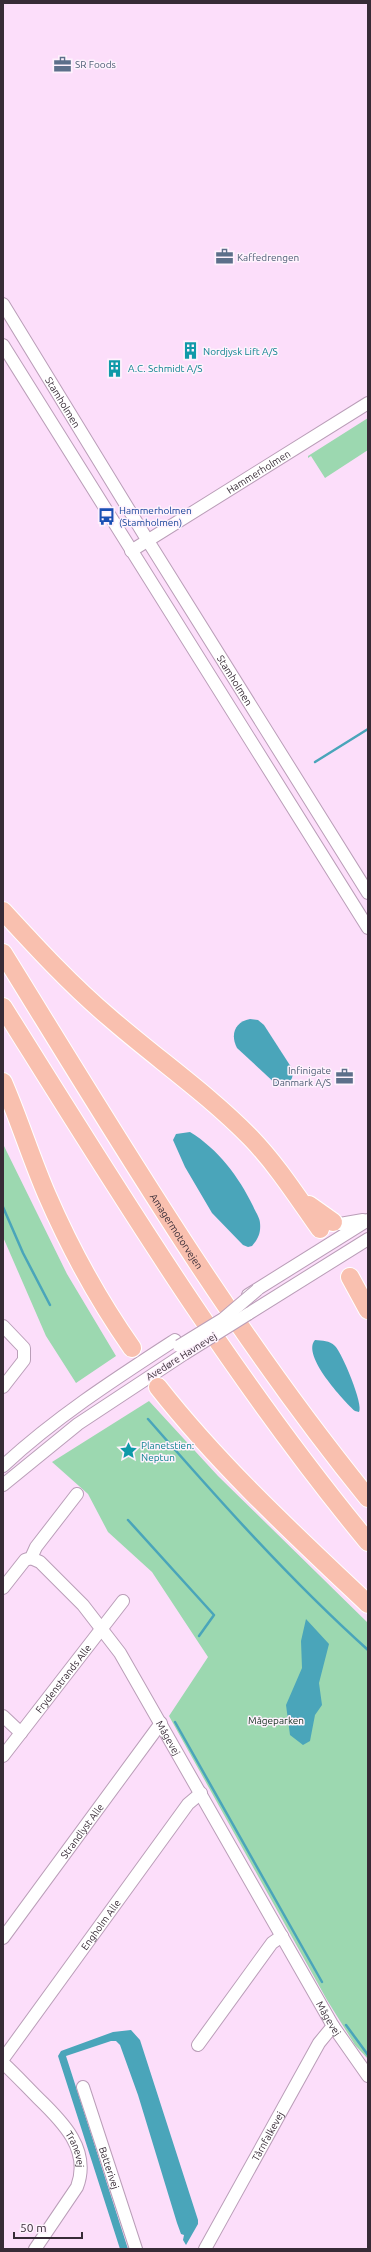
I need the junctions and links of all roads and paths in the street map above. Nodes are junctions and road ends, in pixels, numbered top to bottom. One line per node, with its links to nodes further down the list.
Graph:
1 (3, 304): 4 (street, Stamholmen)
2 (3, 345): 5 (street, Stamholmen)
3 (368, 403): 4 (street, Hammerholmen)
4 (148, 541): 5 (street); 6 (street, Stamholmen)
5 (131, 551): 7 (street, Stamholmen)
6 (322, 819): 7 (street); 8 (street, Stamholmen)
7 (306, 829): 10 (street, Stamholmen)
8 (368, 893)
9 (3, 911): 15 (highway)
10 (368, 928)
11 (3, 953): 30 (highway, Amagermotorvejen)
12 (3, 1007): 31 (highway)
13 (3, 1082): 24 (highway)
14 (368, 1220): 15 (street); 17 (street, Avedøre Havnevej)
15 (324, 1228): 17 (street)
16 (368, 1239): 18 (street, Avedøre Havnevej)
17 (326, 1246): 18 (street); 20 (street, Avedøre Havnevej)
18 (338, 1258): 19 (street); 20 (street, Avedøre Havnevej)
19 (350, 1277): 21 (highway)
20 (261, 1297): 23 (street, Avedøre Havnevej, bridge); 23 (street, Avedøre Havnevej, bridge)
21 (368, 1310)
22 (3, 1326): 26 (street)
23 (180, 1347): 24 (street, Avedøre Havnevej); 25 (street, Avedøre Havnevej)
24 (137, 1355): 25 (street); 27 (street, Avedøre Havnevej)
25 (155, 1378): 28 (street, Avedøre Havnevej); 35 (highway)
26 (3, 1387)
27 (3, 1466)
28 (3, 1485)
29 (77, 1494): 32 (street)
30 (368, 1498)
31 (368, 1542)
32 (31, 1558): 33 (street); 36 (street, Mågevej)
33 (3, 1588)
34 (123, 1601): 36 (street, Frydenstrands Alle)
35 (368, 1604)
36 (103, 1628): 38 (street, Mågevej); 39 (street, Frydenstrands Alle)
37 (3, 1716): 39 (street)
38 (160, 1723): 41 (street, Mågevej); 43 (street, Strandlyst Alle)
39 (21, 1733): 40 (street, Frydenstrands Alle)
40 (3, 1756)
41 (201, 1793): 42 (street, Mågevej); 46 (street, Engholm Alle)
42 (282, 1936): 44 (street, Mågevej); 45 (street)
43 (3, 1938)
44 (333, 2026): 48 (street, Mågevej); 52 (street, Tårnfalkevej)
45 (198, 2046)
46 (3, 2059)
47 (3, 2063): 50 (street, Tranevej)
48 (368, 2076)
49 (83, 2087): 51 (street, Batterivej)
50 (35, 2249)
51 (136, 2249)
52 (205, 2249)

